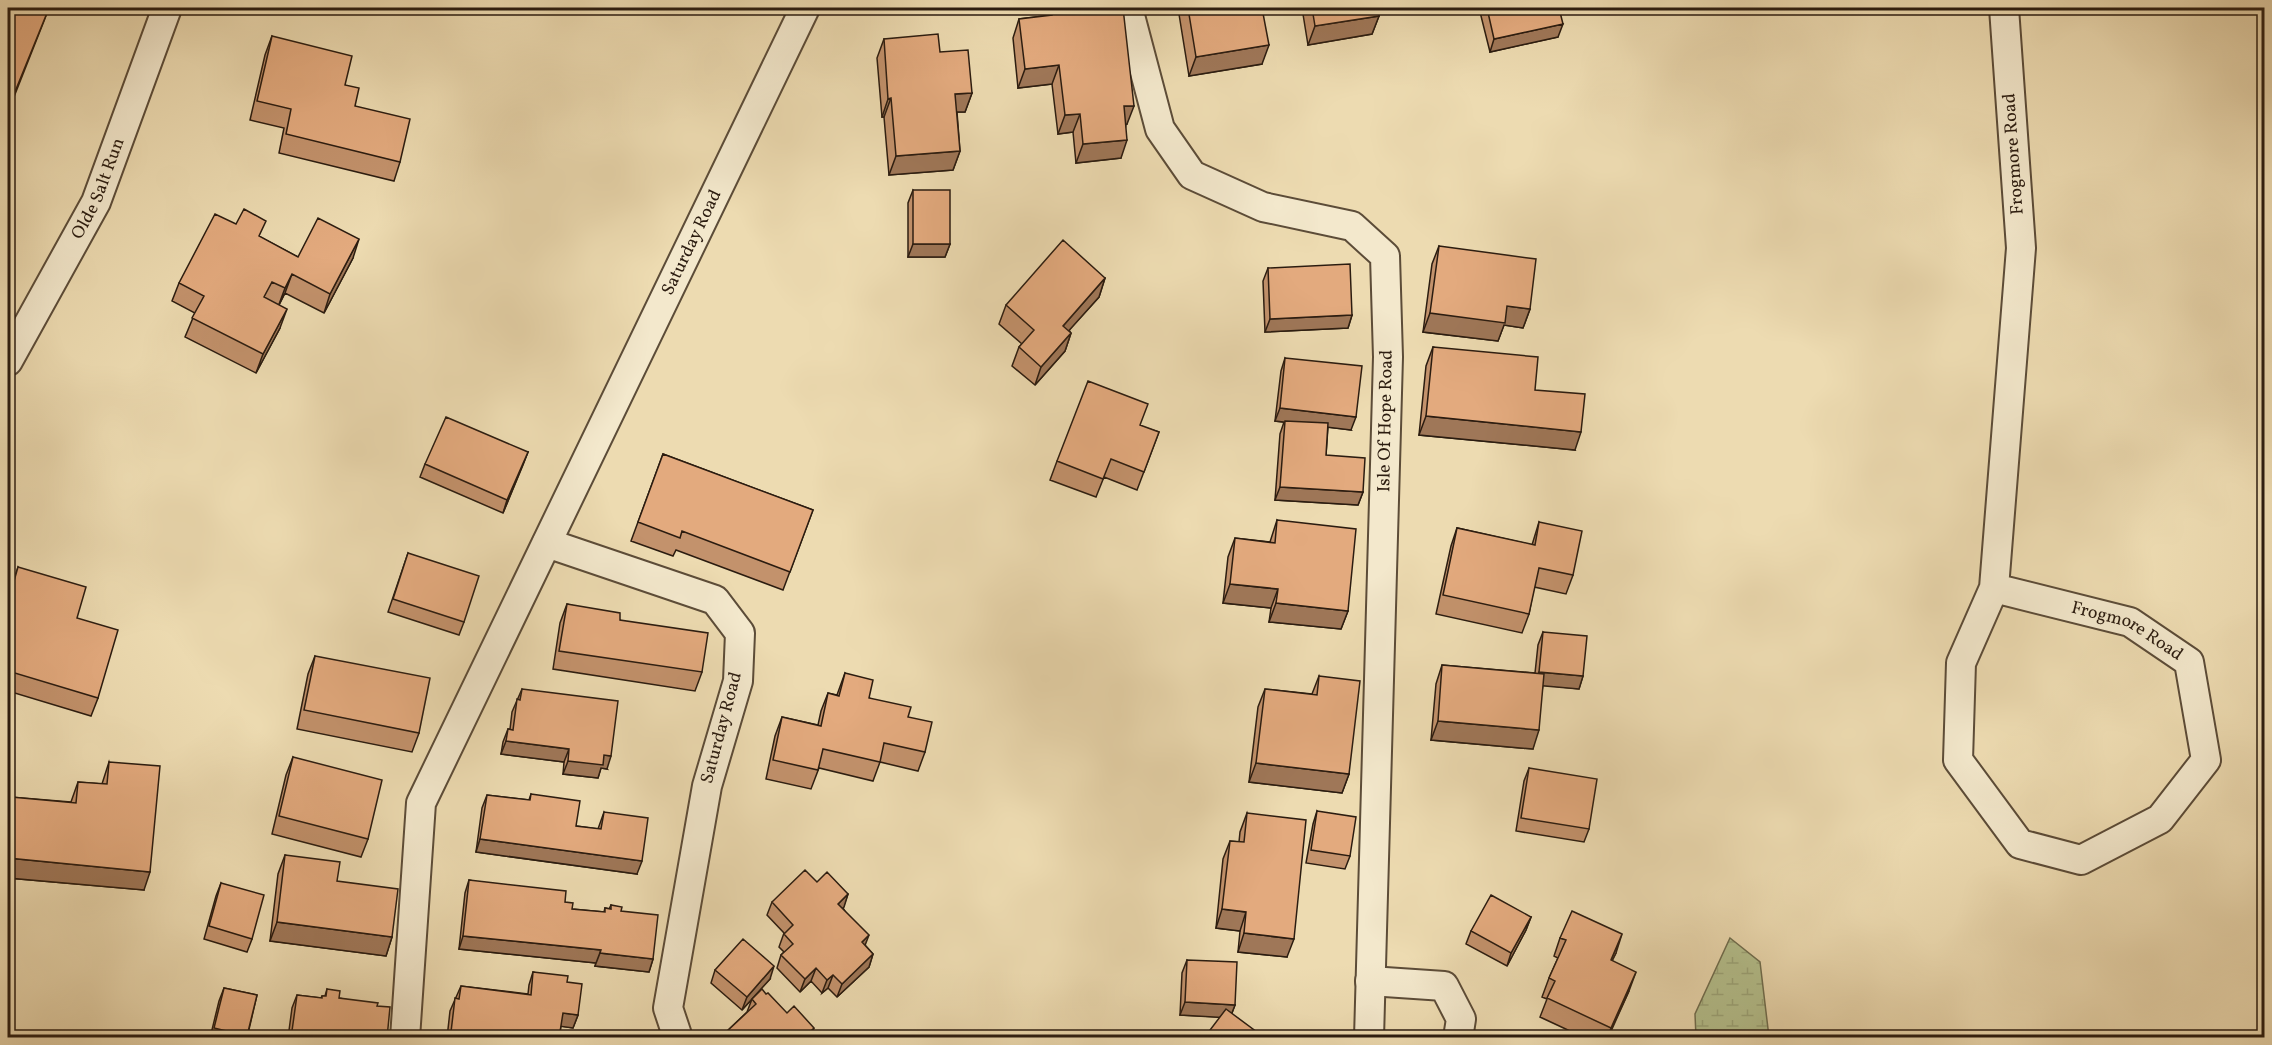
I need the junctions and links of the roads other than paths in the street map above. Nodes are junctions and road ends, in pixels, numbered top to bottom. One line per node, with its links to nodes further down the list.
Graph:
1 (167, 8): 5 (street, Olde Salt Run)
2 (805, 8): 6 (street, Saturday Road)
3 (1128, 8): 8 (street, Isle Of Hope Road)
4 (2004, 8): 7 (street, Frogmore Road)
5 (8, 361)
6 (547, 543): 9 (street, Saturday Road); 10 (street, Saturday Road)
7 (1994, 588): 7 (street, Frogmore Road)
8 (1370, 981): 11 (street, Isle Of Hope Road); 12 (street)
9 (405, 1038)
10 (678, 1038)
11 (1369, 1038)
12 (1458, 1038)

